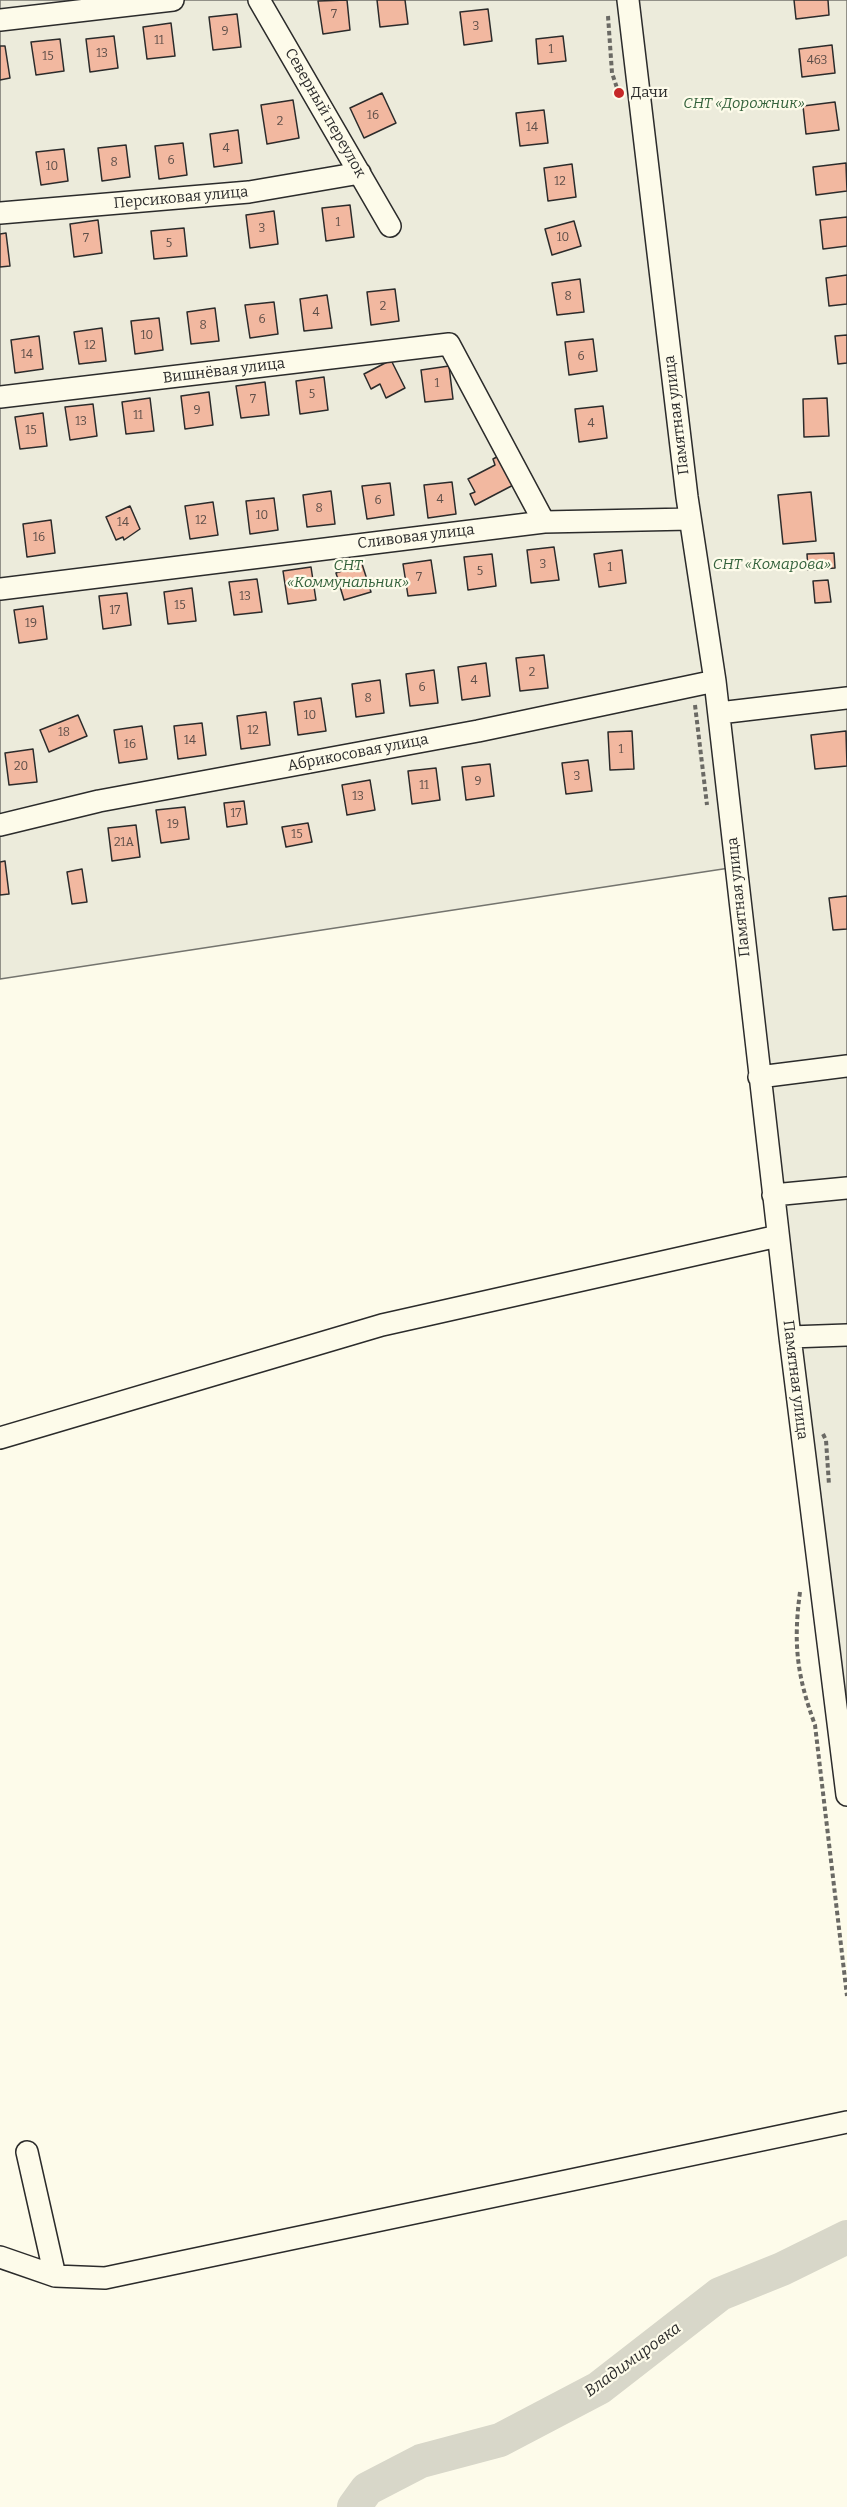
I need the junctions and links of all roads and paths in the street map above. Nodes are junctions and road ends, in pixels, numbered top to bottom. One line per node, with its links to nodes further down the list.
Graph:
1 (173, 0): 4 (street)
2 (259, 0): 5 (street, Северный переулок)
3 (628, 0): 9 (street, Памятная улица)
4 (0, 20)
5 (360, 173): 6 (street, Персиковая улица); 7 (street, Северный переулок)
6 (0, 213)
7 (390, 225)
8 (0, 398): 10 (street, Вишнёвая улица)
9 (690, 519): 10 (street, Сливовая улица); 12 (street, Памятная улица)
10 (544, 522): 11 (street, Сливовая улица)
11 (0, 589)
12 (715, 681): 14 (street, Памятная улица); 15 (street, Абрикосовая улица)
13 (847, 698): 14 (street)
14 (719, 713): 17 (street, Памятная улица)
15 (0, 825)
16 (847, 1066): 17 (street)
17 (759, 1077): 19 (street, Памятная улица)
18 (847, 1188): 19 (street)
19 (773, 1195): 20 (street, Памятная улица)
20 (778, 1236): 22 (street, Памятная улица); 23 (street)
21 (847, 1335): 22 (street)
22 (790, 1337): 24 (street, Памятная улица)
23 (0, 1438)
24 (847, 1795)
25 (847, 2122): 28 (street)
26 (27, 2152): 28 (street)
27 (0, 2257): 28 (street)
28 (55, 2276)

